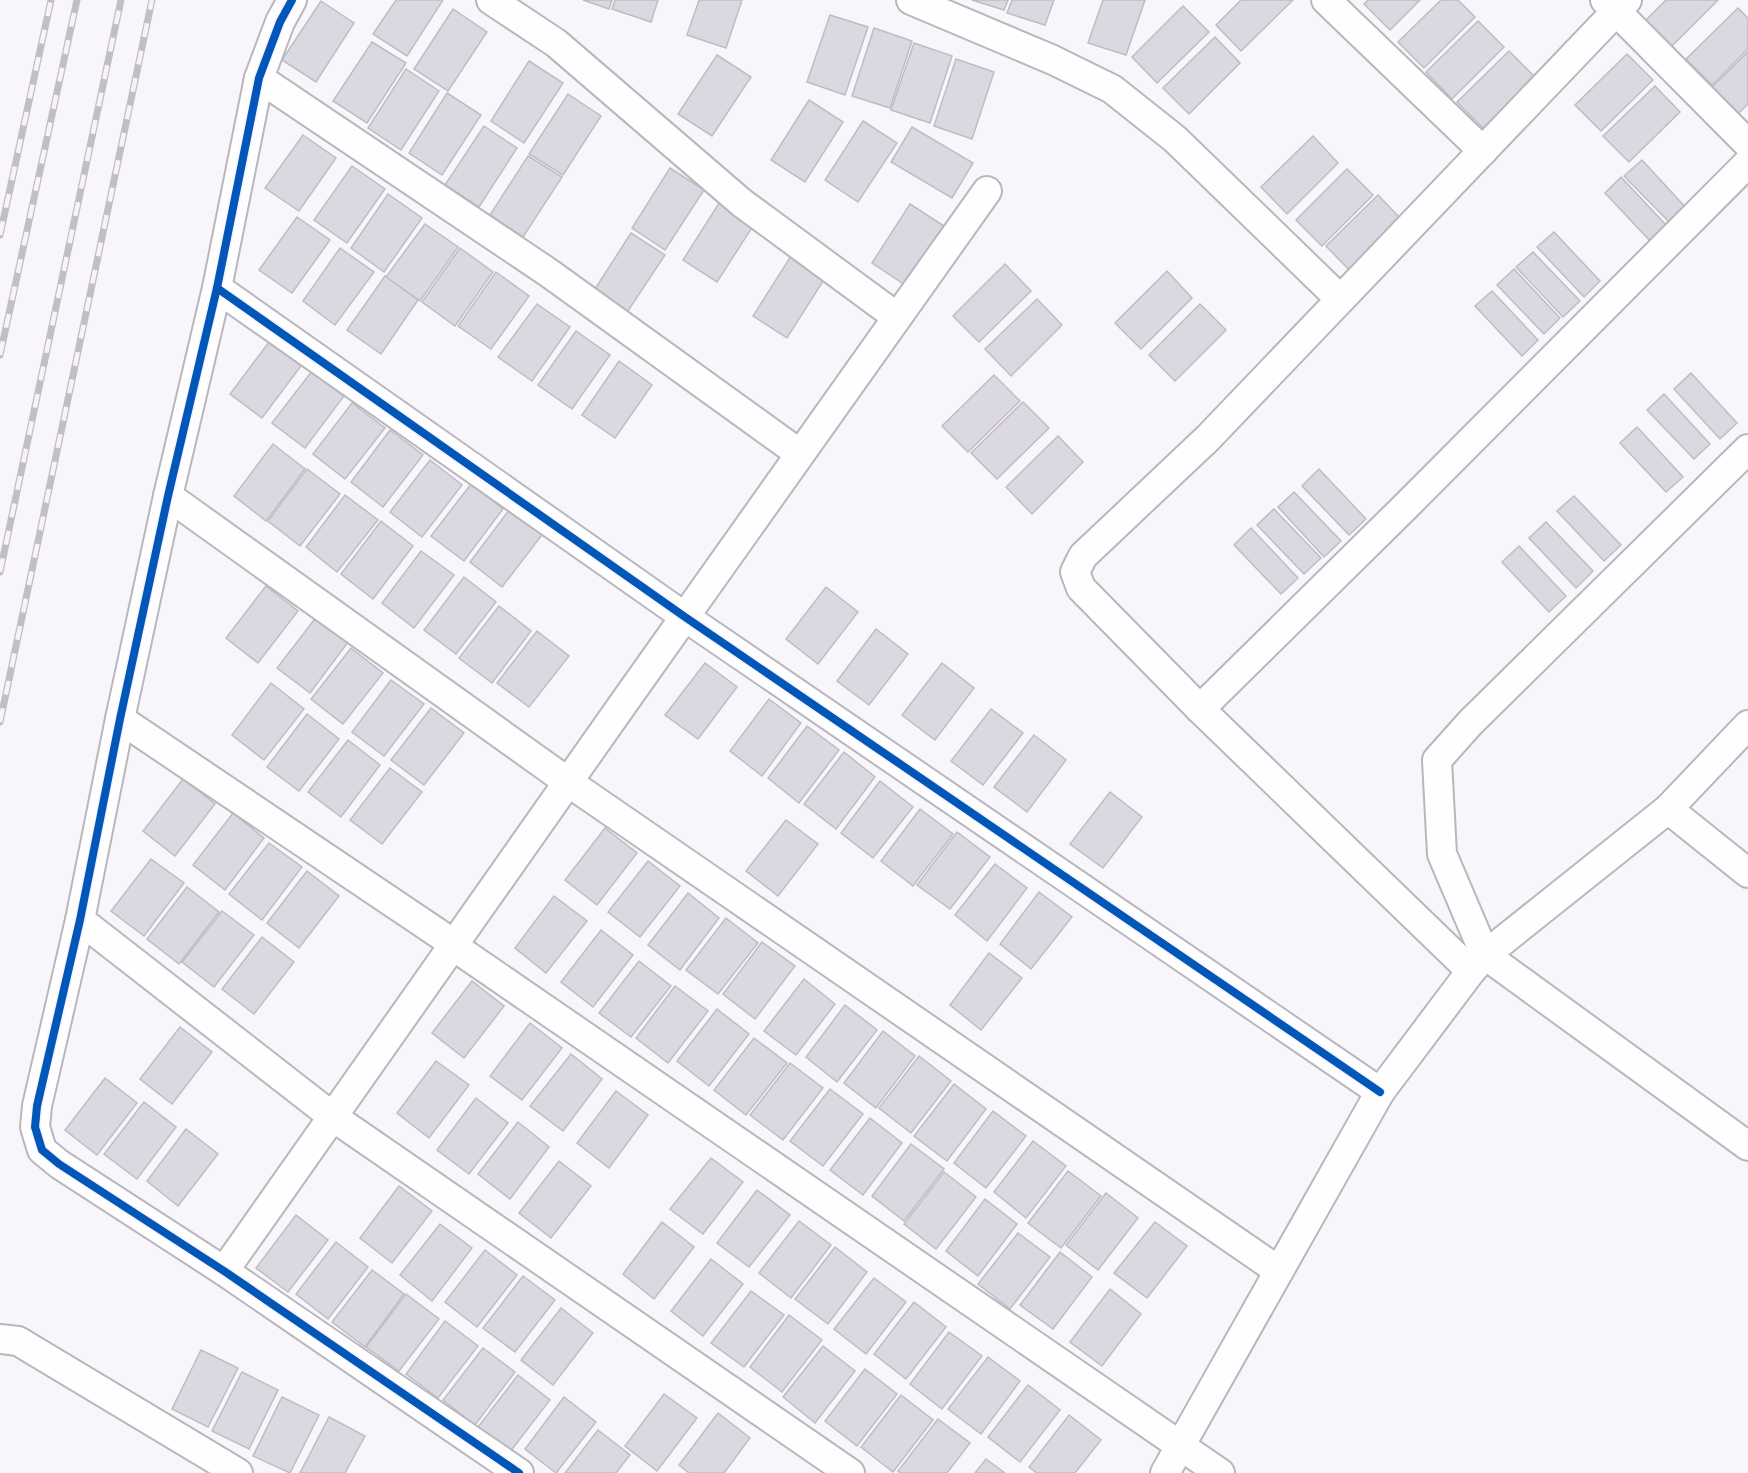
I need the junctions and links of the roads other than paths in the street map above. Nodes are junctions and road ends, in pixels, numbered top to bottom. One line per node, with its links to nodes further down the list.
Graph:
1 (292, 0): 6 (street)
2 (491, 0): 13 (street)
3 (911, 0): 12 (street)
4 (1326, 0): 8 (street)
5 (1616, 4): 7 (street); 8 (street)
6 (259, 78): 11 (street); 15 (street)
7 (1748, 144)
8 (1483, 151): 12 (street)
9 (1748, 163): 18 (street)
10 (987, 191): 13 (street)
11 (217, 288): 16 (street); 17 (street)
12 (1340, 300): 18 (street)
13 (897, 317): 15 (street)
14 (1748, 449): 26 (street)
15 (800, 454): 17 (street)
16 (168, 496): 19 (street); 21 (street)
17 (685, 617): 21 (street); 27 (street)
18 (1200, 710): 26 (street)
19 (120, 719): 24 (street); 25 (street)
20 (1748, 725): 22 (street)
21 (568, 782): 25 (street); 31 (street)
22 (1668, 809): 23 (street); 26 (street)
23 (1748, 873)
24 (80, 920): 28 (street); 30 (street)
25 (454, 945): 28 (street); 33 (street)
26 (1478, 963): 27 (street); 29 (street)
27 (1380, 1092): 31 (street)
28 (333, 1117): 30 (street); 36 (street)
29 (1748, 1146)
30 (224, 1271): 35 (street)
31 (1279, 1271): 33 (street)
32 (0, 1339): 34 (street)
33 (1181, 1445): 37 (street); 38 (street)
34 (238, 1473)
35 (519, 1473)
36 (850, 1473)
37 (1165, 1473)
38 (1220, 1473)

